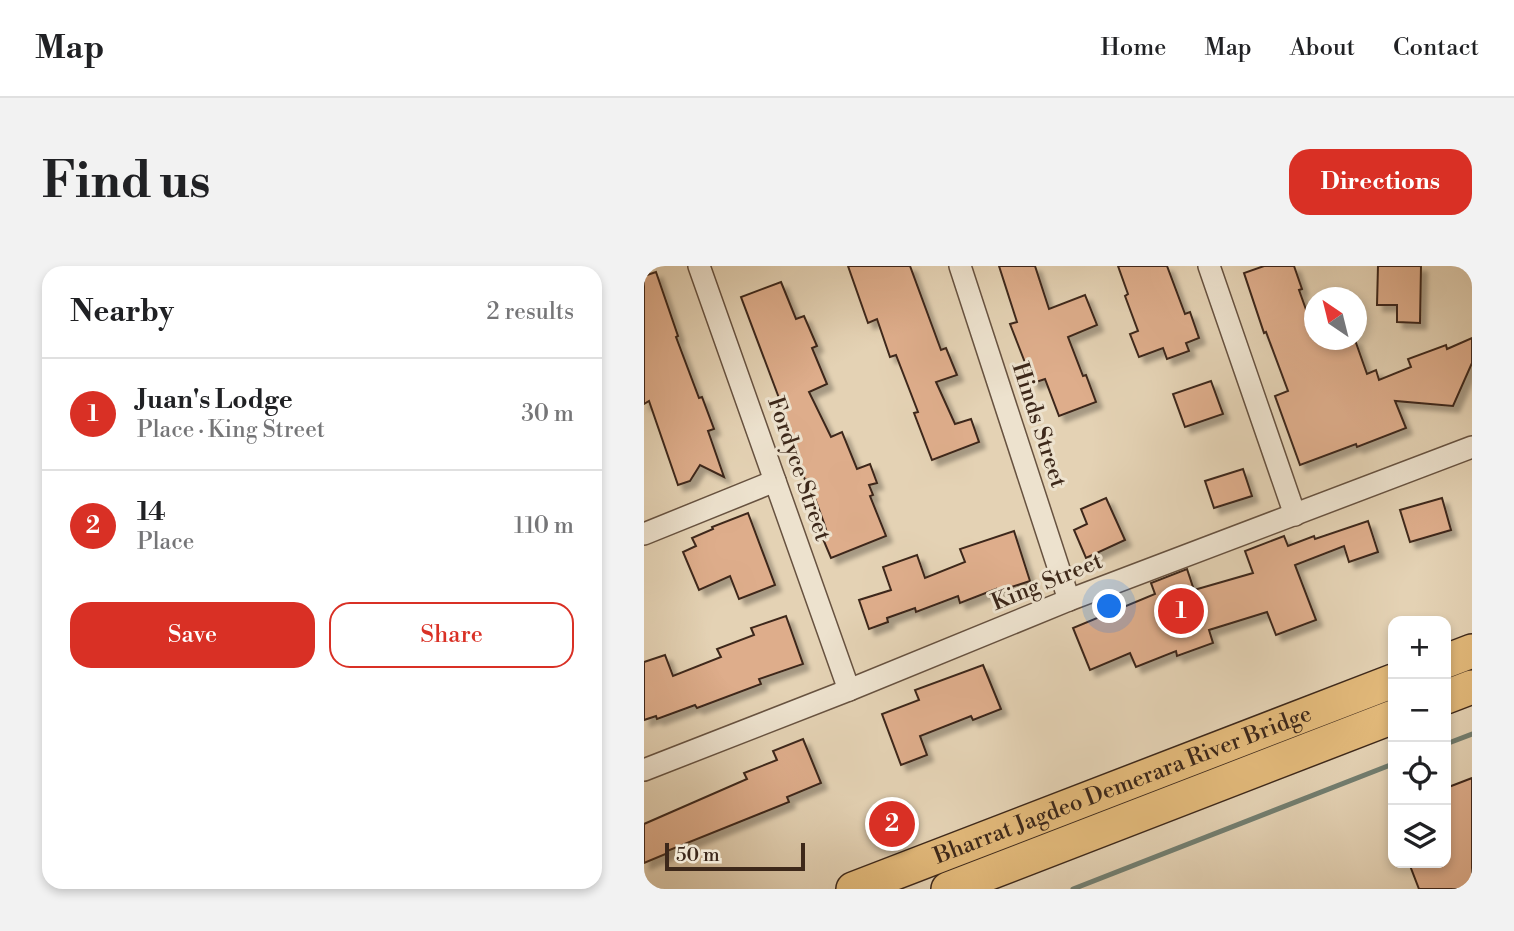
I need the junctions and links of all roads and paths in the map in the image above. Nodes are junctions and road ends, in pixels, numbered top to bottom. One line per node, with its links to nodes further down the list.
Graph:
1 (699, 266): 5 (street, Fordyce Street)
2 (960, 266): 8 (street, Hinds Street)
3 (1209, 266): 6 (street)
4 (1472, 447): 6 (street, King Street)
5 (775, 481): 7 (street); 13 (street, Fordyce Street)
6 (1295, 515): 8 (street, King Street)
7 (644, 534)
8 (1069, 600): 13 (street, King Street)
9 (1472, 651): 10 (main road)
10 (1451, 659)
11 (1388, 683): 18 (main road, Bharrat Jagdeo Demerara River Bridge)
12 (1472, 687): 14 (main road)
13 (849, 690): 16 (street, King Street)
14 (1451, 695)
15 (1388, 719): 17 (main road, Bharrat Jagdeo Demerara River Bridge)
16 (644, 770)
17 (963, 883)
18 (853, 889)

